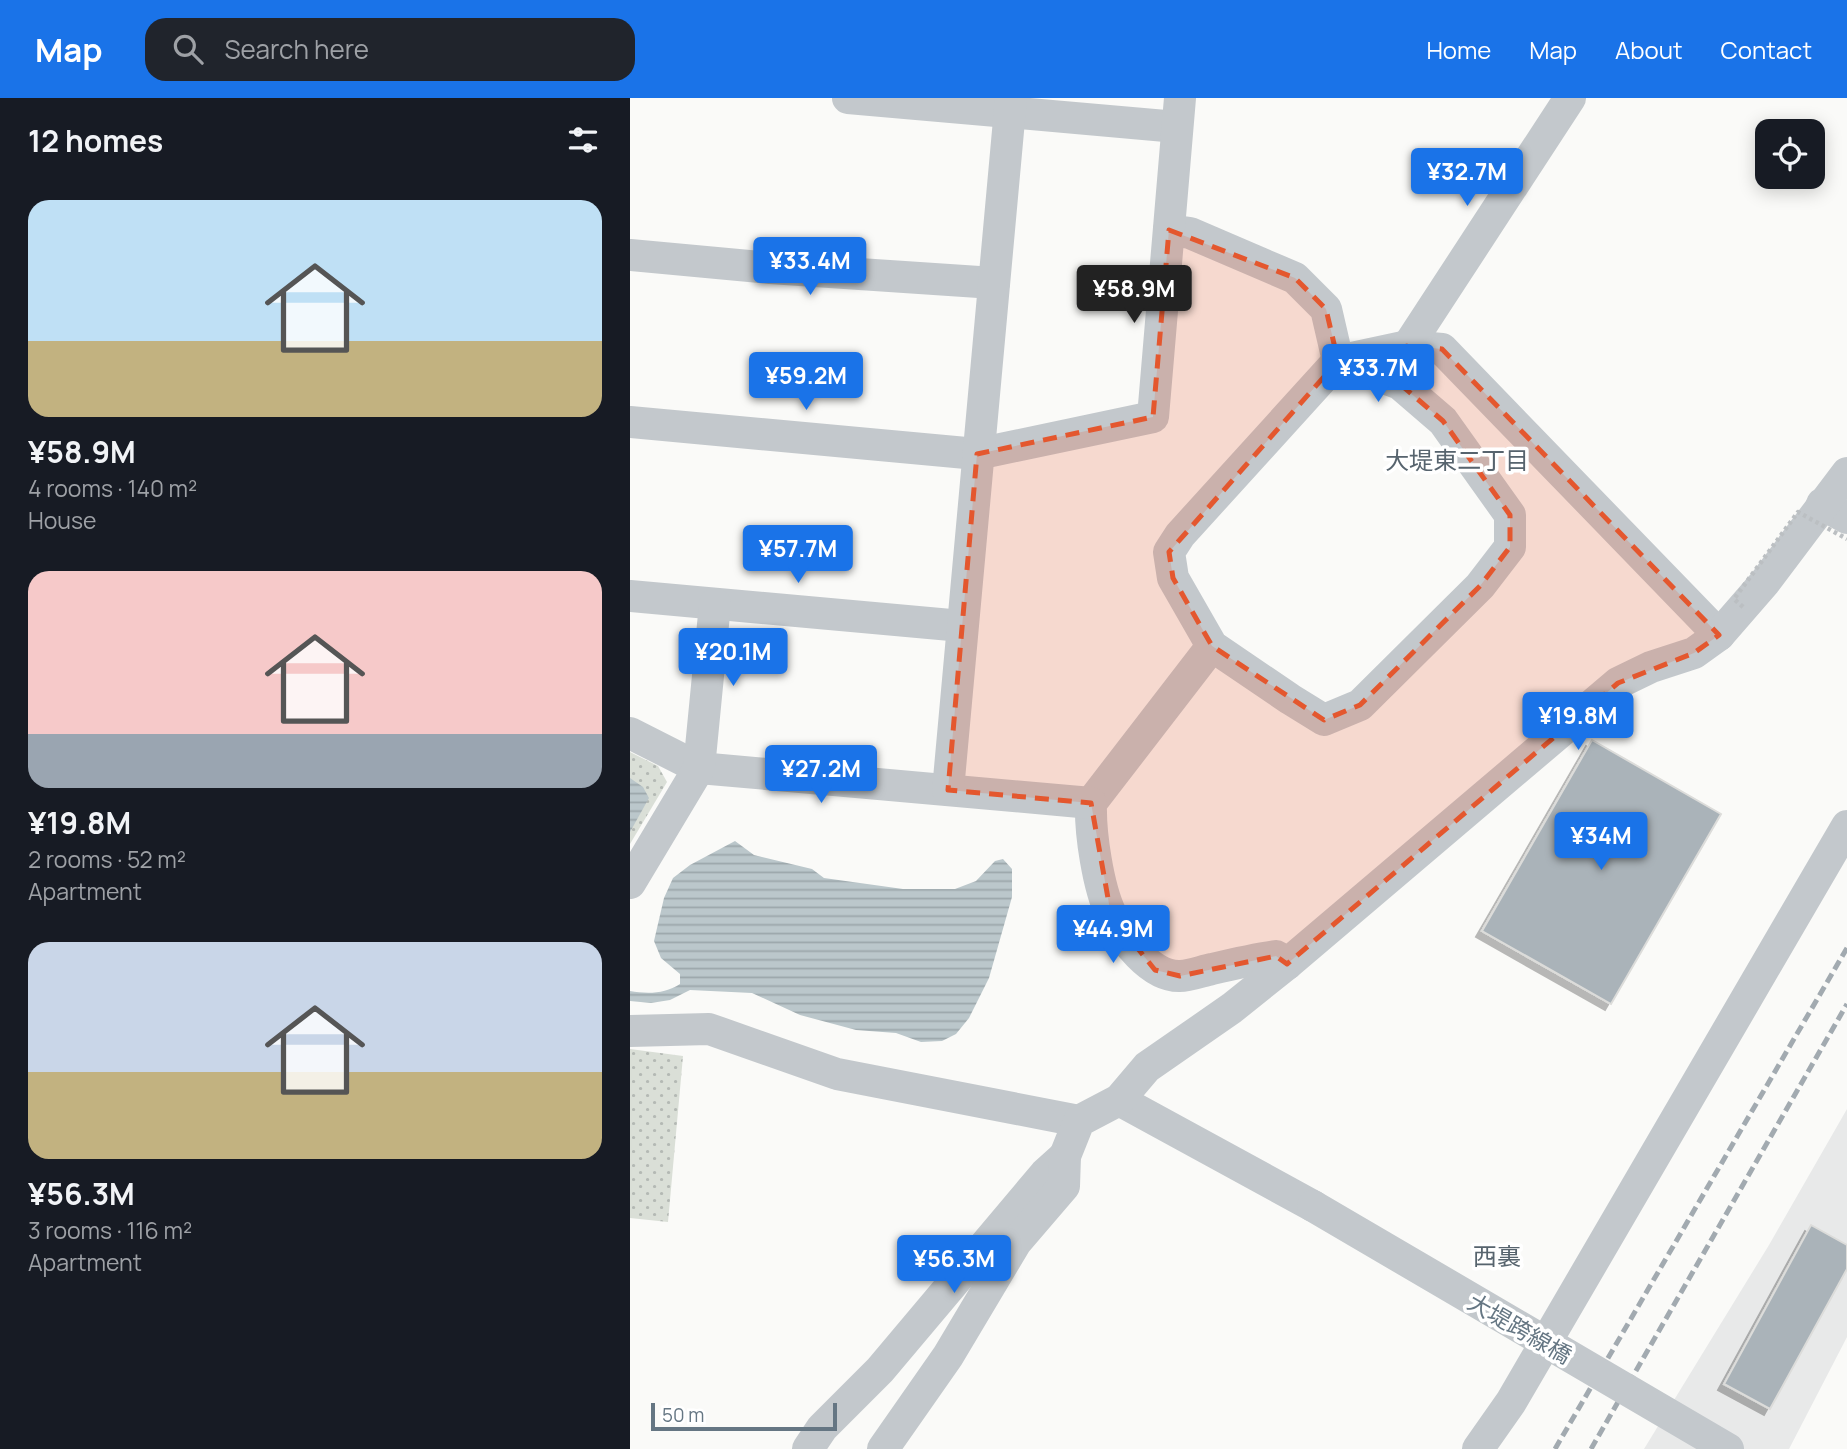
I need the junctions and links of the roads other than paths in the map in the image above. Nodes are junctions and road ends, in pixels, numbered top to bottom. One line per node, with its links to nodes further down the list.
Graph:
1 (848, 98): 3 (street)
2 (1570, 98): 8 (street)
3 (1010, 105): 4 (street); 7 (street)
4 (1178, 113): 5 (street)
5 (1169, 230): 9 (street); 11 (street)
6 (630, 255): 7 (street)
7 (994, 283): 11 (street)
8 (1408, 346): 9 (street); 17 (street)
9 (1338, 361): 18 (street); 18 (street)
10 (630, 422): 11 (street)
11 (977, 454): 16 (street)
12 (1847, 473): 13 (street)
13 (1834, 511): 17 (street)
14 (630, 596): 15 (street)
15 (715, 604): 16 (street); 20 (street)
16 (962, 626): 21 (street)
17 (1719, 635): 25 (street)
18 (1212, 646): 22 (street)
19 (630, 733): 20 (street)
20 (699, 768): 21 (street); 24 (street)
21 (948, 790): 22 (street)
22 (1091, 803): 25 (street)
23 (1847, 826): 32 (street)
24 (630, 883)
25 (1287, 964): 27 (street)
26 (630, 1031): 28 (street)
27 (1119, 1100): 28 (street); 33 (street, 大堤跨線橋, bridge)
28 (1079, 1122): 29 (street)
29 (1065, 1156): 30 (street); 31 (street)
30 (808, 1449)
31 (883, 1449)
32 (1478, 1449)
33 (1728, 1449)

